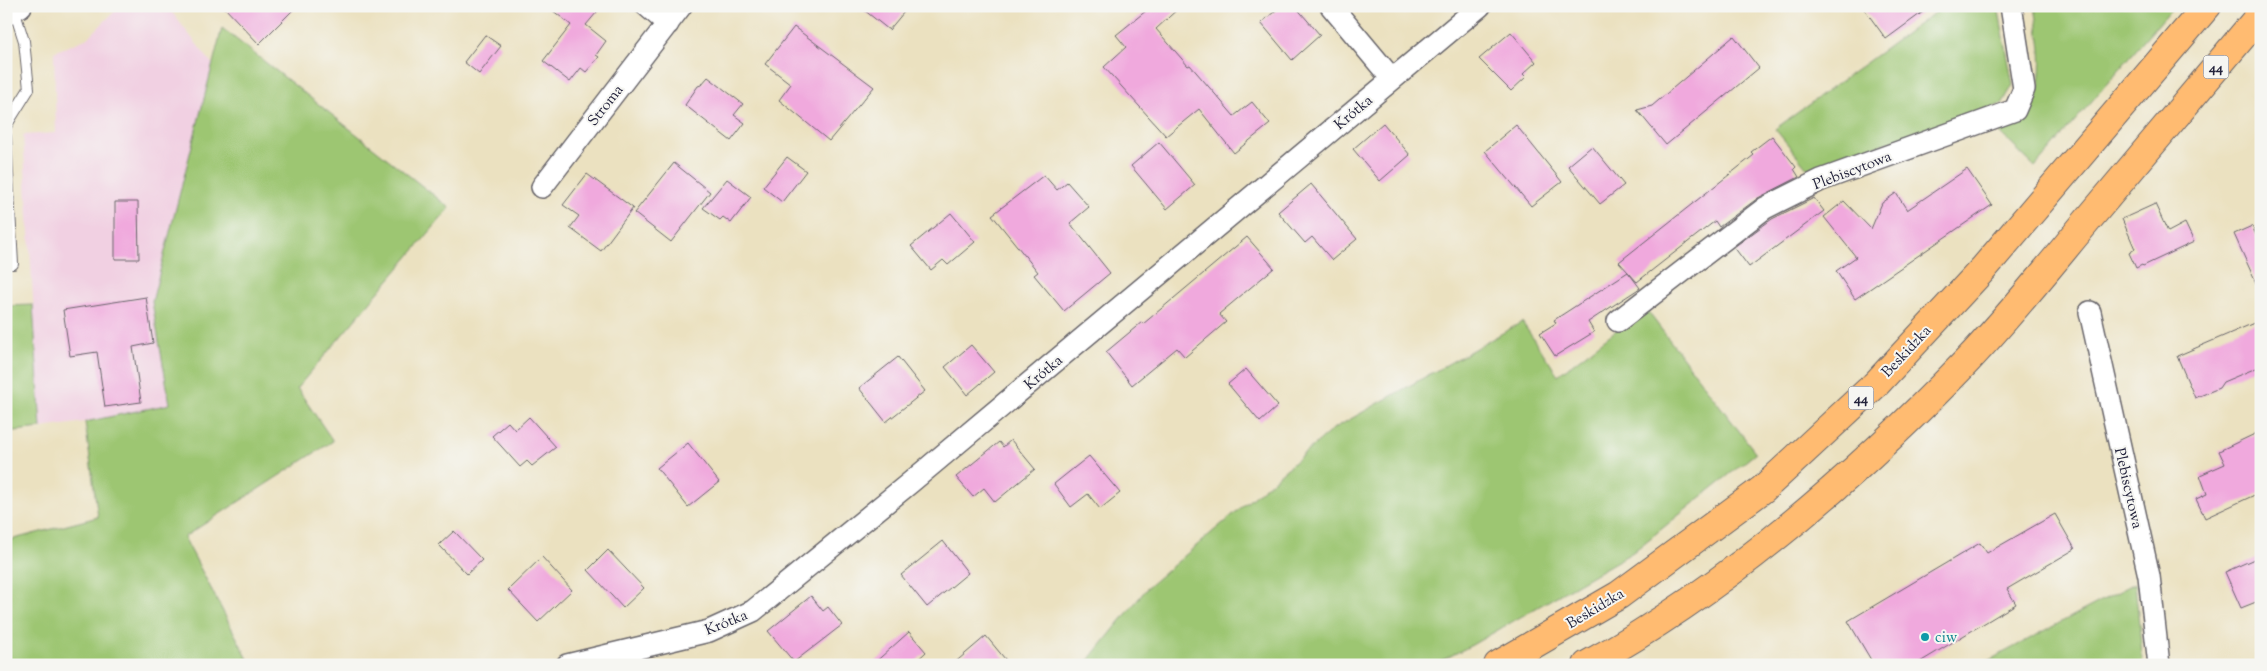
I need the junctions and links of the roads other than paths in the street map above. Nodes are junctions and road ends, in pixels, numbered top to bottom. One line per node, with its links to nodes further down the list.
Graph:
1 (646, 6): 9 (street)
2 (681, 6): 9 (street, Stroma)
3 (1331, 6): 10 (street)
4 (1480, 6): 10 (street, Krótka)
5 (2011, 6): 16 (street, Plebiscytowa)
6 (2207, 6): 18 (main road, Beskidzka / 44)
7 (14, 10): 11 (lane)
8 (2261, 14): 19 (main road, 44)
9 (668, 24): 13 (street, Stroma)
10 (1392, 79): 17 (street, Krótka)
11 (6, 126)
12 (6, 137): 14 (lane)
13 (542, 186)
14 (6, 264)
15 (2090, 312): 20 (street, Plebiscytowa)
16 (1618, 321)
17 (567, 665)
18 (1498, 665)
19 (1587, 665)
20 (2159, 665)

